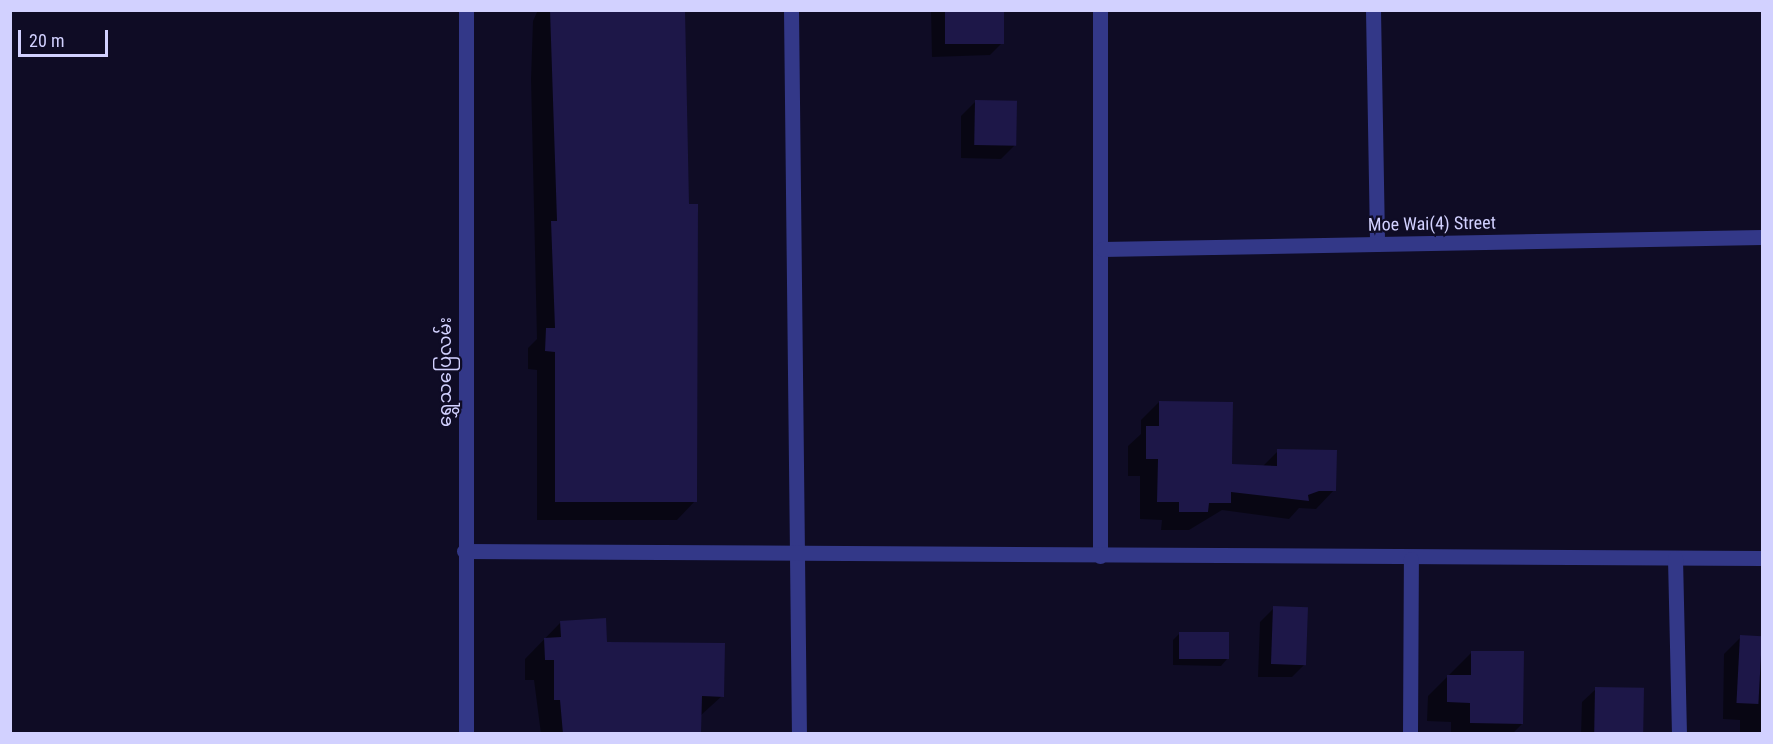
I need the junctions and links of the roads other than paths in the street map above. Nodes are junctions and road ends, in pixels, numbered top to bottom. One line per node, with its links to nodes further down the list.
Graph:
1 (466, 10): 8 (street, ရွှေသပြေလမ်း)
2 (791, 10): 9 (street)
3 (1100, 10): 7 (street)
4 (1373, 10): 6 (street)
5 (1762, 237): 6 (street, Moe Wai(4) Street)
6 (1377, 244): 7 (street, Moe Wai(4) Street)
7 (1102, 249): 10 (street)
8 (464, 551): 9 (street); 14 (street, ရွှေသပြေလမ်း)
9 (800, 554): 10 (street); 15 (street)
10 (1100, 556): 13 (street)
11 (1675, 558): 12 (street); 13 (street); 17 (street)
12 (1762, 558)
13 (1411, 559): 16 (street)
14 (466, 734)
15 (799, 734)
16 (1410, 734)
17 (1679, 734)

